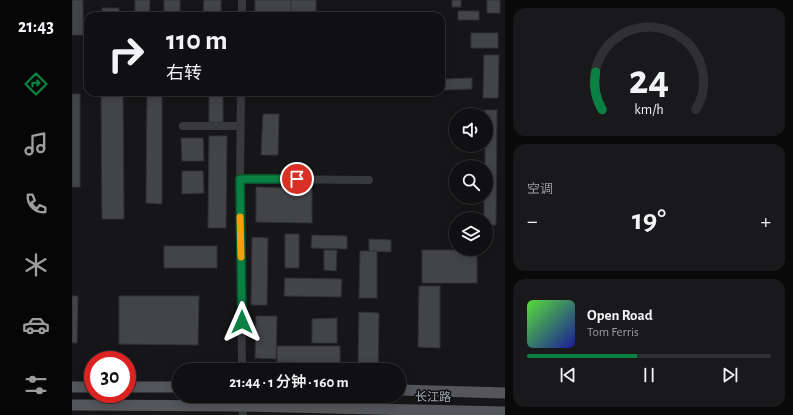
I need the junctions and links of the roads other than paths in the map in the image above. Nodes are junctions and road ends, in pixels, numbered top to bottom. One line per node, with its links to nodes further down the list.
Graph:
1 (242, 0): 2 (street)
2 (242, 12)
3 (241, 96): 5 (street)
4 (184, 126): 5 (street)
5 (240, 126): 6 (street)
6 (240, 179): 7 (street); 8 (street)
7 (369, 180)
8 (242, 363)
9 (72, 387): 10 (main road)
10 (84, 387)
11 (136, 387): 12 (main road)
12 (172, 387)
13 (406, 390): 14 (main road, 长江路)
14 (505, 393)
15 (72, 405): 16 (main road, 长江路)
16 (242, 410): 17 (main road, 长江路)
17 (505, 412)

